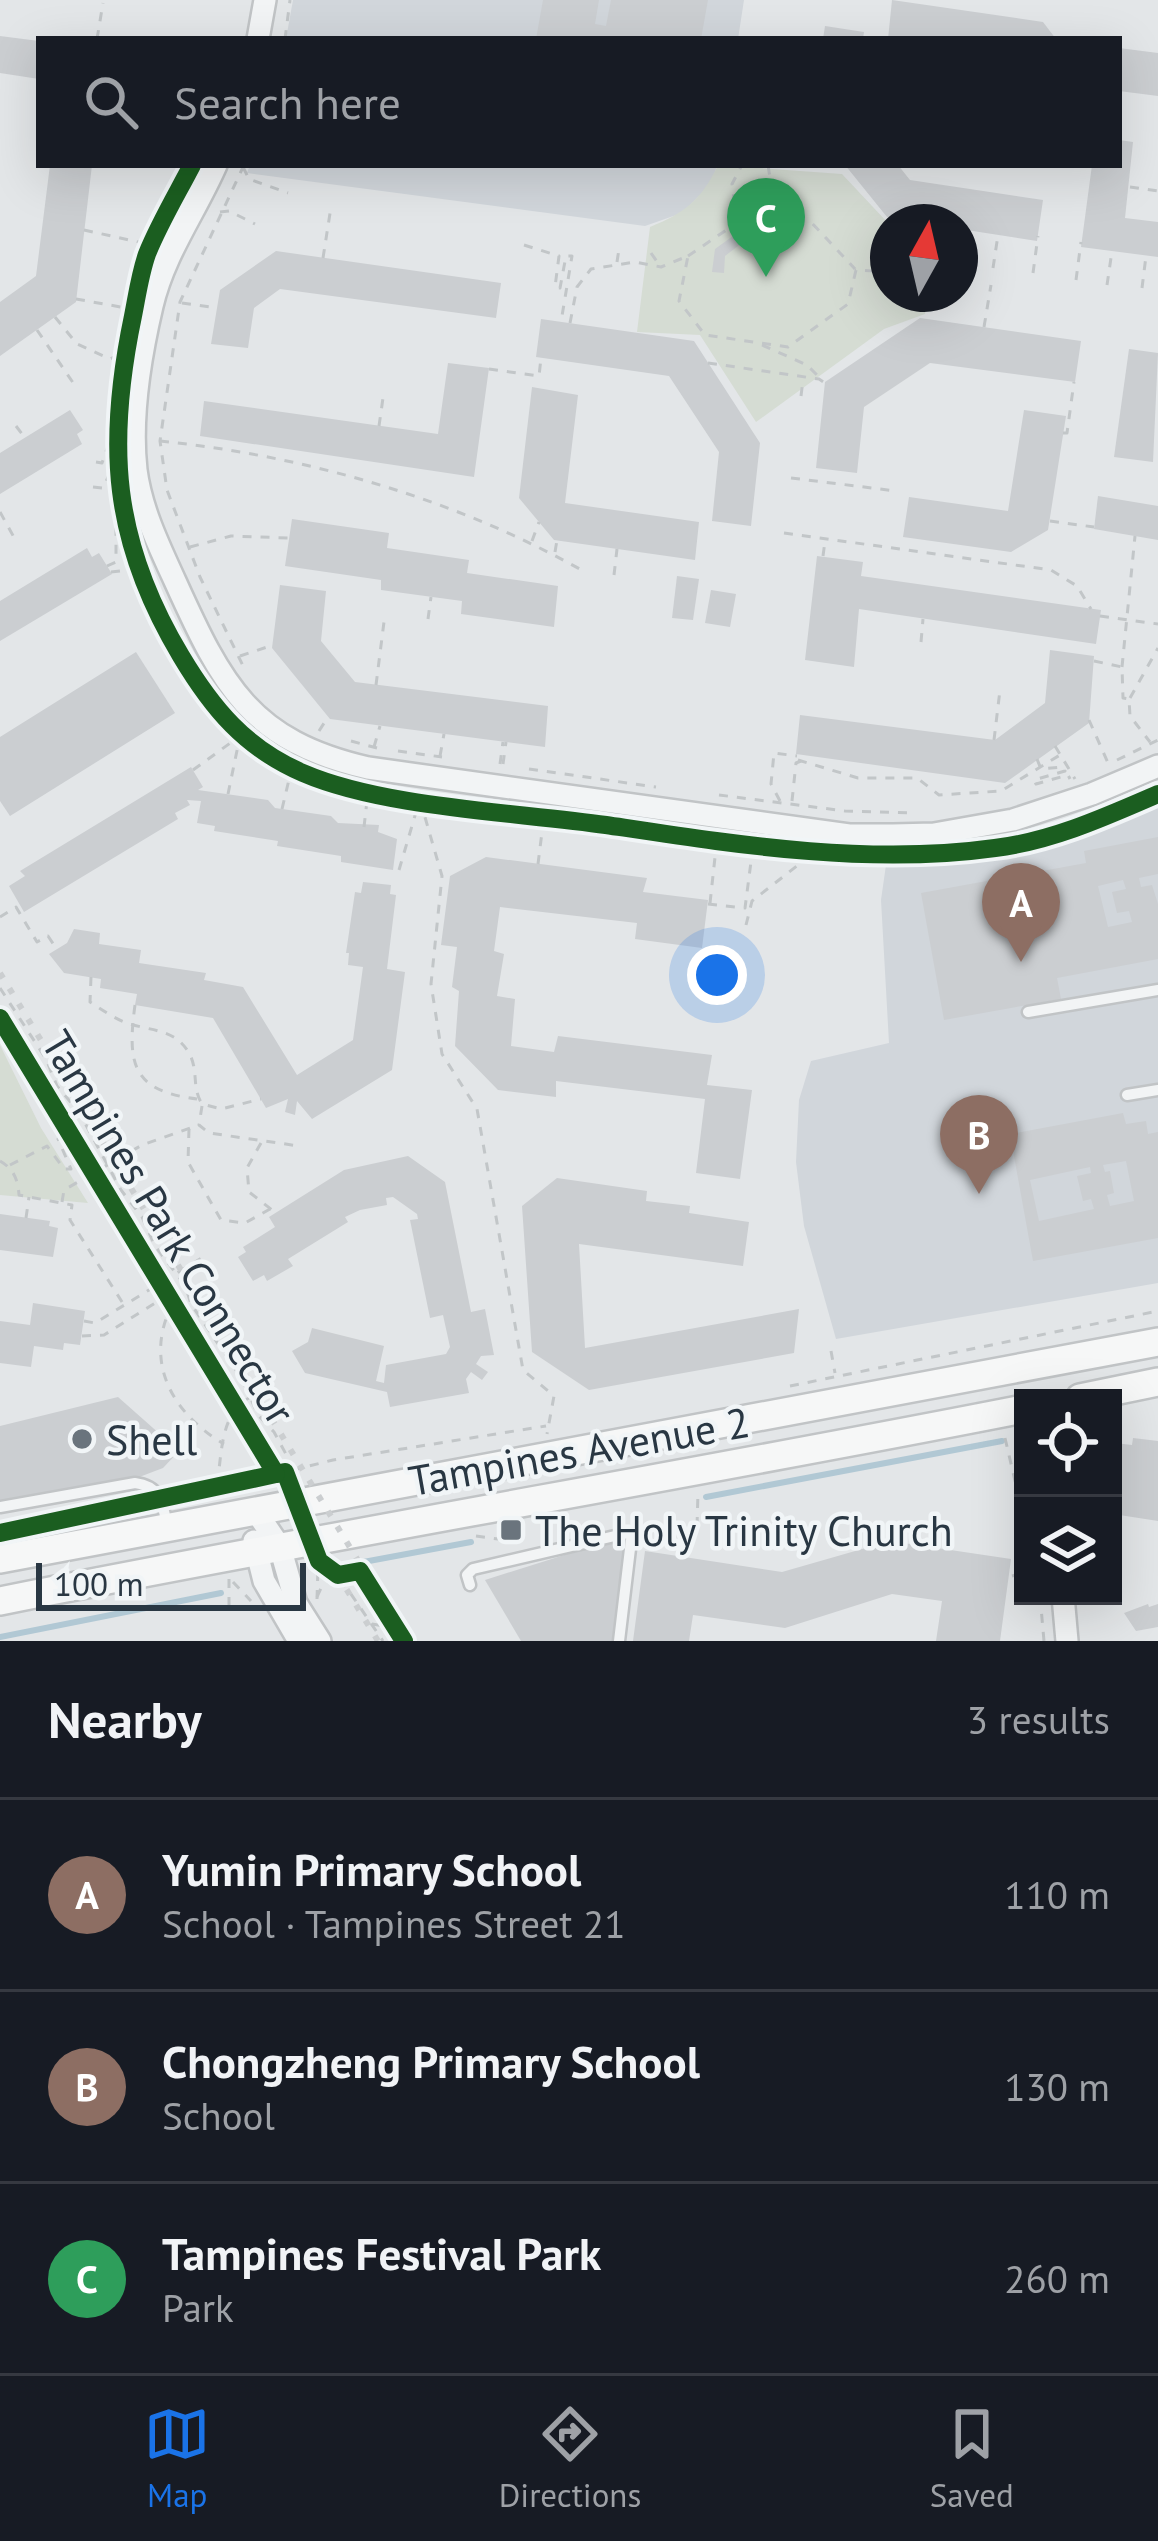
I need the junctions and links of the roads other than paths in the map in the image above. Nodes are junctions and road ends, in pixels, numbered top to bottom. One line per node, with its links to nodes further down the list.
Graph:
1 (265, 0): 2 (street)
2 (259, 36)
3 (214, 168): 4 (street)
4 (1158, 766)
5 (1158, 990): 6 (lane)
6 (1028, 1012)
7 (1158, 1090): 8 (lane)
8 (1127, 1095)
9 (1158, 1342): 10 (main road, Tampines Avenue 2)
10 (1015, 1369): 12 (street); 15 (main road, Tampines Avenue 2)
11 (1158, 1382): 13 (main road)
12 (1021, 1389)
13 (1122, 1389)
14 (1014, 1411): 16 (main road, Tampines Avenue 2)
15 (758, 1419): 16 (main road); 18 (main road, Tampines Avenue 2)
16 (835, 1446): 20 (main road, Tampines Avenue 2)
17 (0, 1507): 19 (lane)
18 (255, 1510): 19 (main road, Tampines Avenue 2); 20 (street)
19 (167, 1527): 21 (main road, Tampines Avenue 2)
20 (267, 1549): 23 (main road, Tampines Avenue 2); 25 (street); 26 (street)
21 (0, 1559)
22 (470, 1586): 27 (lane)
23 (0, 1601)
24 (1064, 1605): 28 (street)
25 (299, 1641)
26 (320, 1641)
27 (620, 1641)
28 (1067, 1641)

